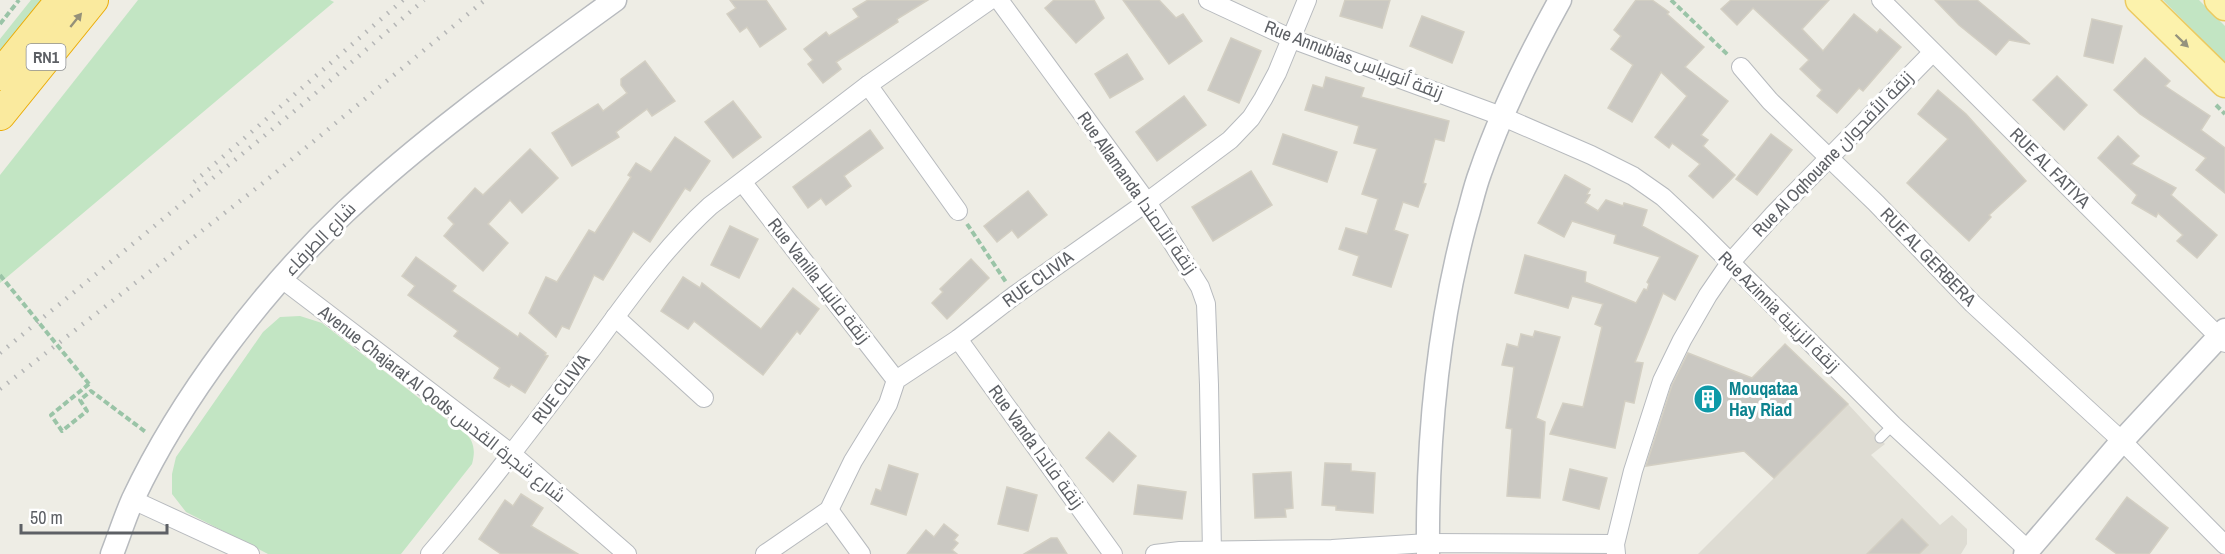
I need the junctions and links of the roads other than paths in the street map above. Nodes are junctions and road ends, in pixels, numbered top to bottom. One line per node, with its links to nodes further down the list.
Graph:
1 (61, 0): 16 (highway, RN1)
2 (93, 0): 19 (highway, RN1, one-way to 2)
3 (615, 0): 26 (street, شارع الطرفاء)
4 (990, 0): 18 (street, RUE CLIVIA)
5 (999, 0): 23 (street, Rue Allamanda زنقة الألمندا)
6 (1208, 0): 13 (street, Rue Annubias زنقة أنوبياس)
7 (1307, 0): 13 (street, RUE CLIVIA)
8 (1560, 0): 20 (street)
9 (1881, 0): 14 (street, RUE AL FATIYA)
10 (2140, 0): 17 (main road, one-way to 17)
11 (2219, 0): 12 (main road)
12 (2225, 6)
13 (1292, 39): 20 (street, Rue Annubias زنقة أنوبياس); 23 (street, RUE CLIVIA)
14 (1932, 52): 21 (street, Rue Al Oqhouane زنقة الأقحوان); 28 (street, RUE AL FATIYA)
15 (1741, 67): 21 (street, RUE AL GERBERA)
16 (0, 75)
17 (2225, 83)
18 (868, 85): 22 (street, RUE CLIVIA); 24 (street)
19 (0, 115)
20 (1501, 116): 25 (street, Rue Azinnia زنقة الزينية); 39 (street)
21 (1827, 157): 25 (street, Rue Al Oqhouane زنقة الأقحوان); 34 (street, RUE AL GERBERA)
22 (743, 183): 27 (street, RUE CLIVIA); 30 (street, Rue Vanilla زنقة فانيلا)
23 (1147, 202): 29 (street, RUE CLIVIA); 42 (street, Rue Allamanda زنقة الألمندا)
24 (958, 211)
25 (1730, 263): 32 (street, Rue Azinnia زنقة الزينية); 40 (street, Rue Al Oqhouane زنقة الأقحوان)
26 (282, 279): 35 (street, Avenue Chajarat Al Qods شارع شجرة القدس); 36 (street, شارع الطرفاء)
27 (615, 317): 31 (street); 35 (street, RUE CLIVIA)
28 (2223, 337): 34 (street)
29 (958, 339): 30 (street, RUE CLIVIA); 49 (street, Rue Vanda زنقة فاندا)
30 (896, 380): 37 (street)
31 (704, 398)
32 (1893, 425): 33 (lane); 41 (street, Rue Azinnia زنقة الزينية)
33 (1880, 438)
34 (2122, 441): 38 (street, RUE AL GERBERA); 41 (street)
35 (512, 454): 45 (street, RUE CLIVIA); 46 (street, Avenue Chajarat Al Qods شارع شجرة القدس)
36 (133, 500): 43 (street, شارع الطرفاء); 44 (street)
37 (829, 510): 47 (street); 48 (street)
38 (2225, 545)
39 (1428, 548): 40 (street); 42 (street)
40 (1615, 549)
41 (2027, 552)
42 (1212, 553): 50 (street)
43 (112, 554)
44 (250, 554)
45 (430, 554)
46 (627, 554)
47 (765, 554)
48 (861, 554)
49 (1113, 554)
50 (1155, 554)

